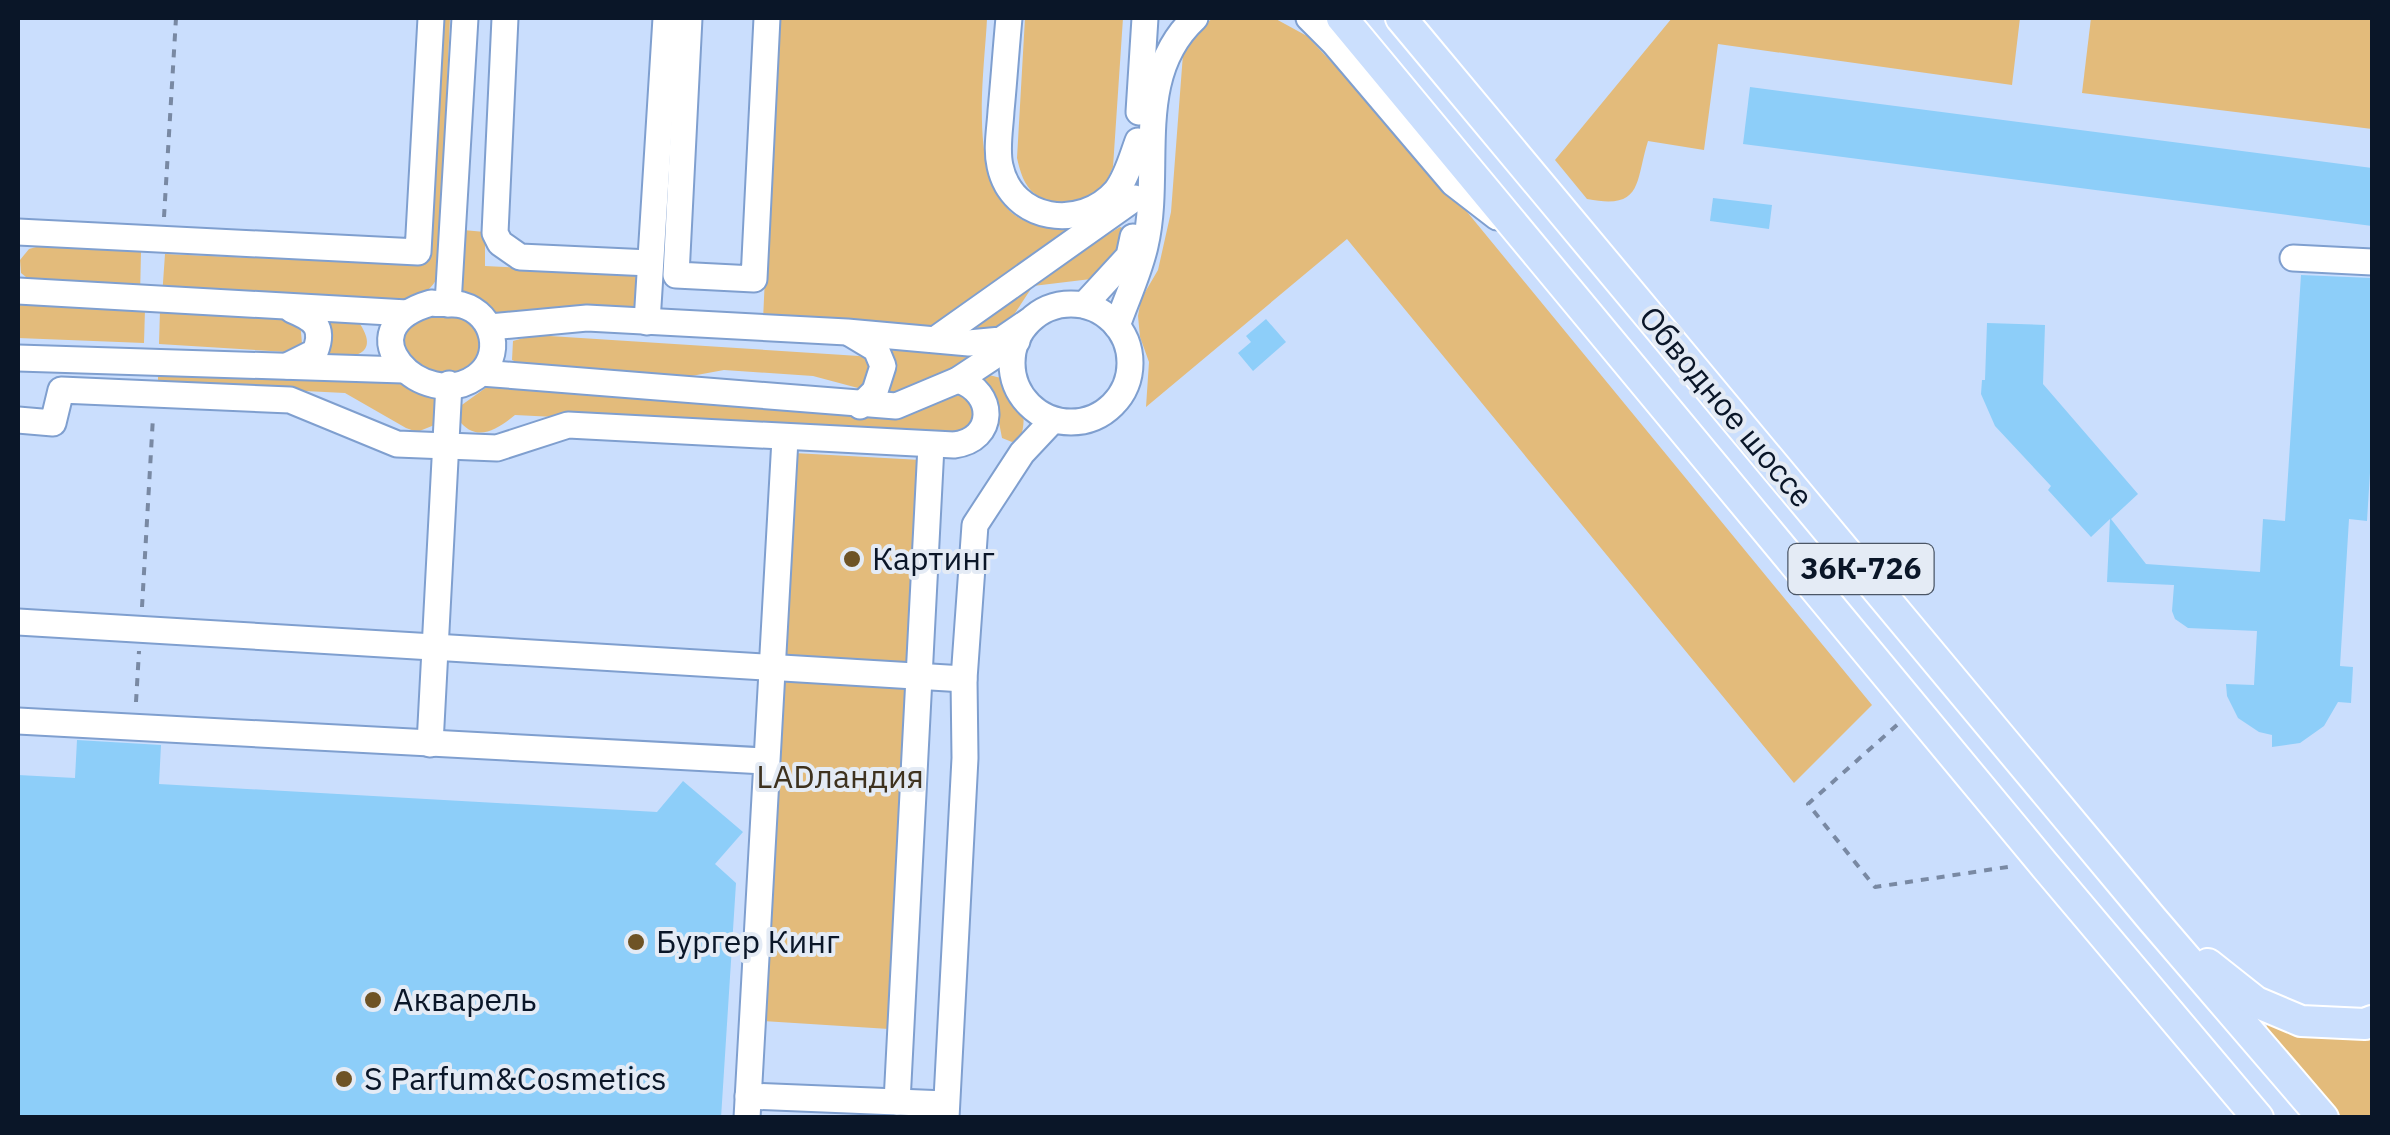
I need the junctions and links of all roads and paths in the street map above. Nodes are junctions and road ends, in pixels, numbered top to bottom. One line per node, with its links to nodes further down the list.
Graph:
1 (431, 18): 15 (lane)
2 (465, 18): 21 (lane)
3 (505, 18): 19 (lane)
4 (666, 18): 19 (lane)
5 (689, 18): 6 (lane)
6 (767, 18)
7 (1008, 18): 13 (lane)
8 (1144, 18): 13 (lane)
9 (1196, 18): 26 (lane)
10 (1309, 18): 16 (lane)
11 (1342, 18): 16 (main road, Обводное шоссе / 36К-726)
12 (1401, 18): 55 (main road, Обводное шоссе / 36К-726)
13 (1138, 141): 14 (lane)
14 (1135, 198): 23 (lane); 30 (lane)
15 (18, 232)
16 (1525, 238): 50 (main road, Обводное шоссе / 36К-726)
17 (2292, 258): 18 (lane)
18 (2372, 262)
19 (650, 263): 25 (lane)
20 (18, 291): 22 (lane)
21 (448, 304): 24 (lane); 27 (lane)
22 (280, 305): 24 (lane); 32 (lane)
23 (1084, 305): 26 (lane); 28 (lane)
24 (407, 313): 33 (lane)
25 (647, 322): 27 (lane); 29 (lane)
26 (1117, 326): 39 (lane)
27 (490, 327): 34 (lane)
28 (1023, 331): 30 (lane); 35 (lane); 39 (lane)
29 (847, 332): 30 (lane); 37 (lane)
30 (936, 339)
31 (18, 358): 32 (lane)
32 (287, 366): 33 (lane)
33 (402, 370): 36 (lane)
34 (480, 373): 36 (lane); 37 (lane)
35 (958, 380): 37 (lane); 40 (lane)
36 (449, 384): 42 (lane)
37 (860, 406)
38 (18, 420): 42 (lane)
39 (1053, 420): 44 (lane)
40 (984, 426): 43 (lane); 44 (lane)
41 (786, 438): 42 (lane); 43 (lane); 47 (lane)
42 (448, 445): 46 (lane)
43 (931, 446): 48 (lane)
44 (1019, 458): 49 (lane)
45 (18, 622): 46 (lane)
46 (435, 648): 47 (lane); 52 (lane)
47 (771, 667): 48 (lane); 53 (lane)
48 (918, 675): 49 (lane); 57 (lane)
49 (964, 679): 59 (lane)
50 (1915, 708): 54 (main road, Обводное шоссе / 36К-726); 54 (path)
51 (18, 721): 52 (lane)
52 (430, 744): 53 (lane)
53 (766, 761): 58 (lane)
54 (2042, 862): 60 (main road, Обводное шоссе / 36К-726)
55 (2152, 919): 56 (main road); 61 (main road, Обводное шоссе / 36К-726)
56 (2372, 1020)
57 (897, 1102): 58 (lane); 59 (lane)
58 (747, 1107)
59 (946, 1111)
60 (2258, 1118)
61 (2323, 1118)

